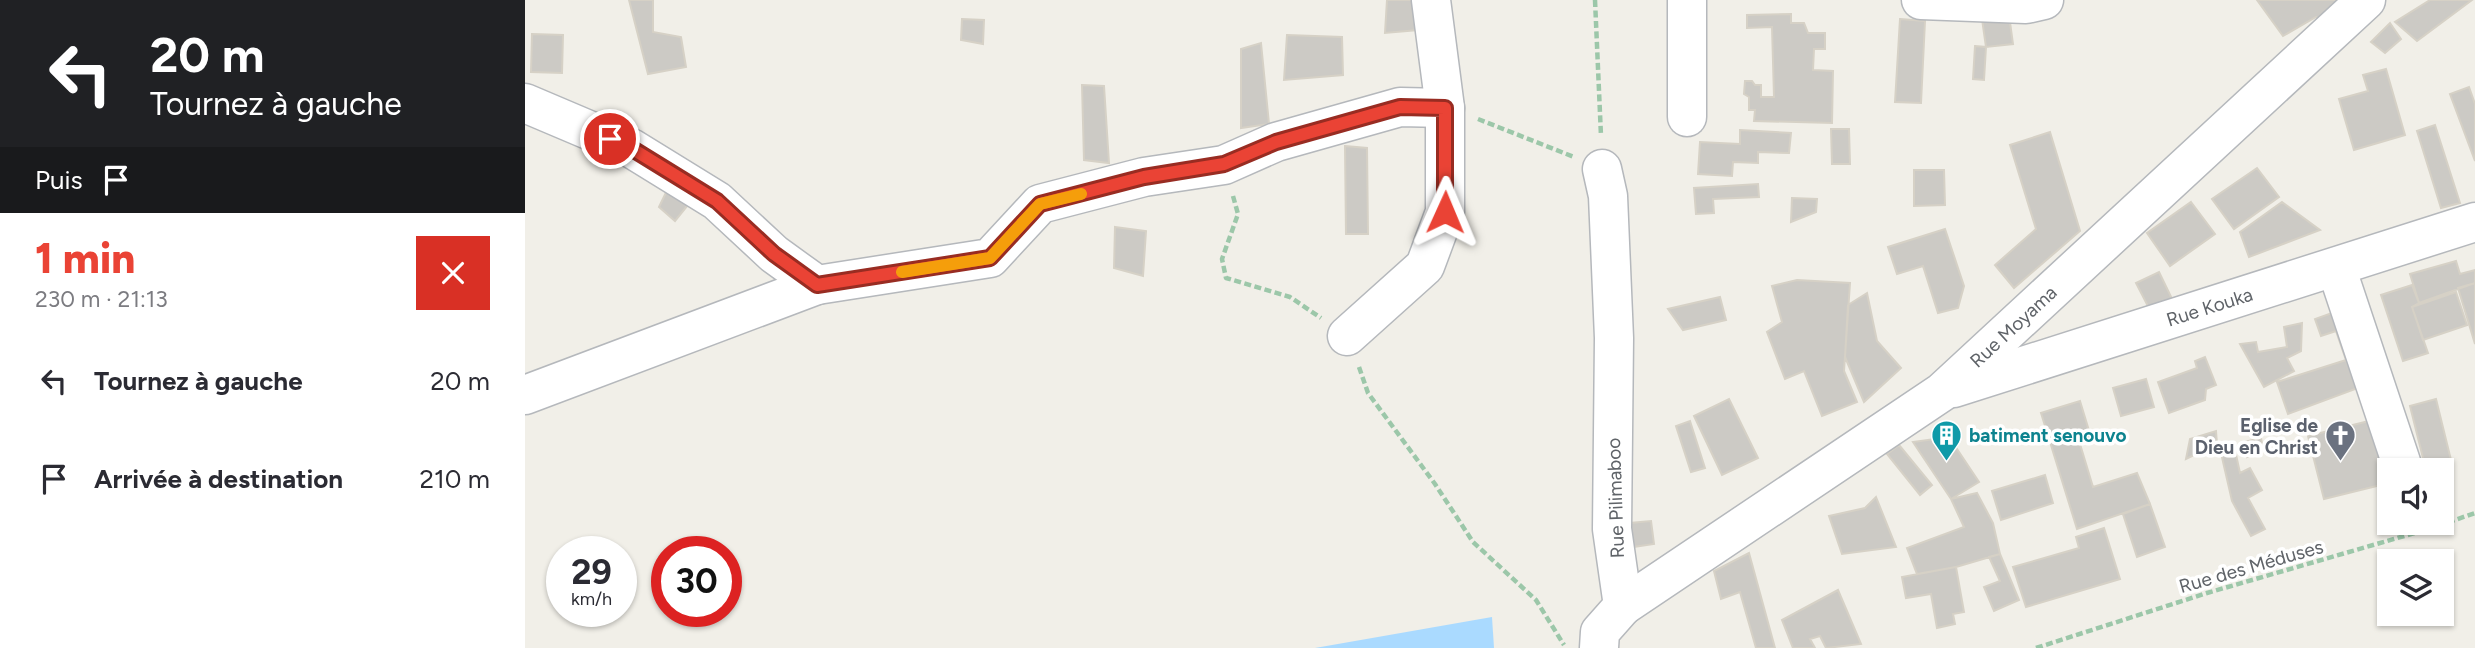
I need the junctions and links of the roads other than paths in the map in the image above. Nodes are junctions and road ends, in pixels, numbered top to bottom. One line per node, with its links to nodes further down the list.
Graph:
1 (1431, 0): 7 (street)
2 (1687, 0): 8 (street)
3 (1921, 0): 4 (street)
4 (2044, 0)
5 (2366, 0): 14 (street, Rue Moyama)
6 (525, 103): 12 (street)
7 (1445, 108): 12 (street); 13 (street)
8 (1687, 117)
9 (1602, 169): 17 (street, Rue Pilimaboo)
10 (2475, 222): 11 (street, Rue Kouka)
11 (2336, 267): 14 (street, Rue Kouka); 16 (street)
12 (817, 285): 15 (street)
13 (1347, 336)
14 (1942, 392): 17 (street, Rue Moyama)
15 (525, 395)
16 (2400, 458)
17 (1623, 606): 18 (street)
18 (1599, 648)

